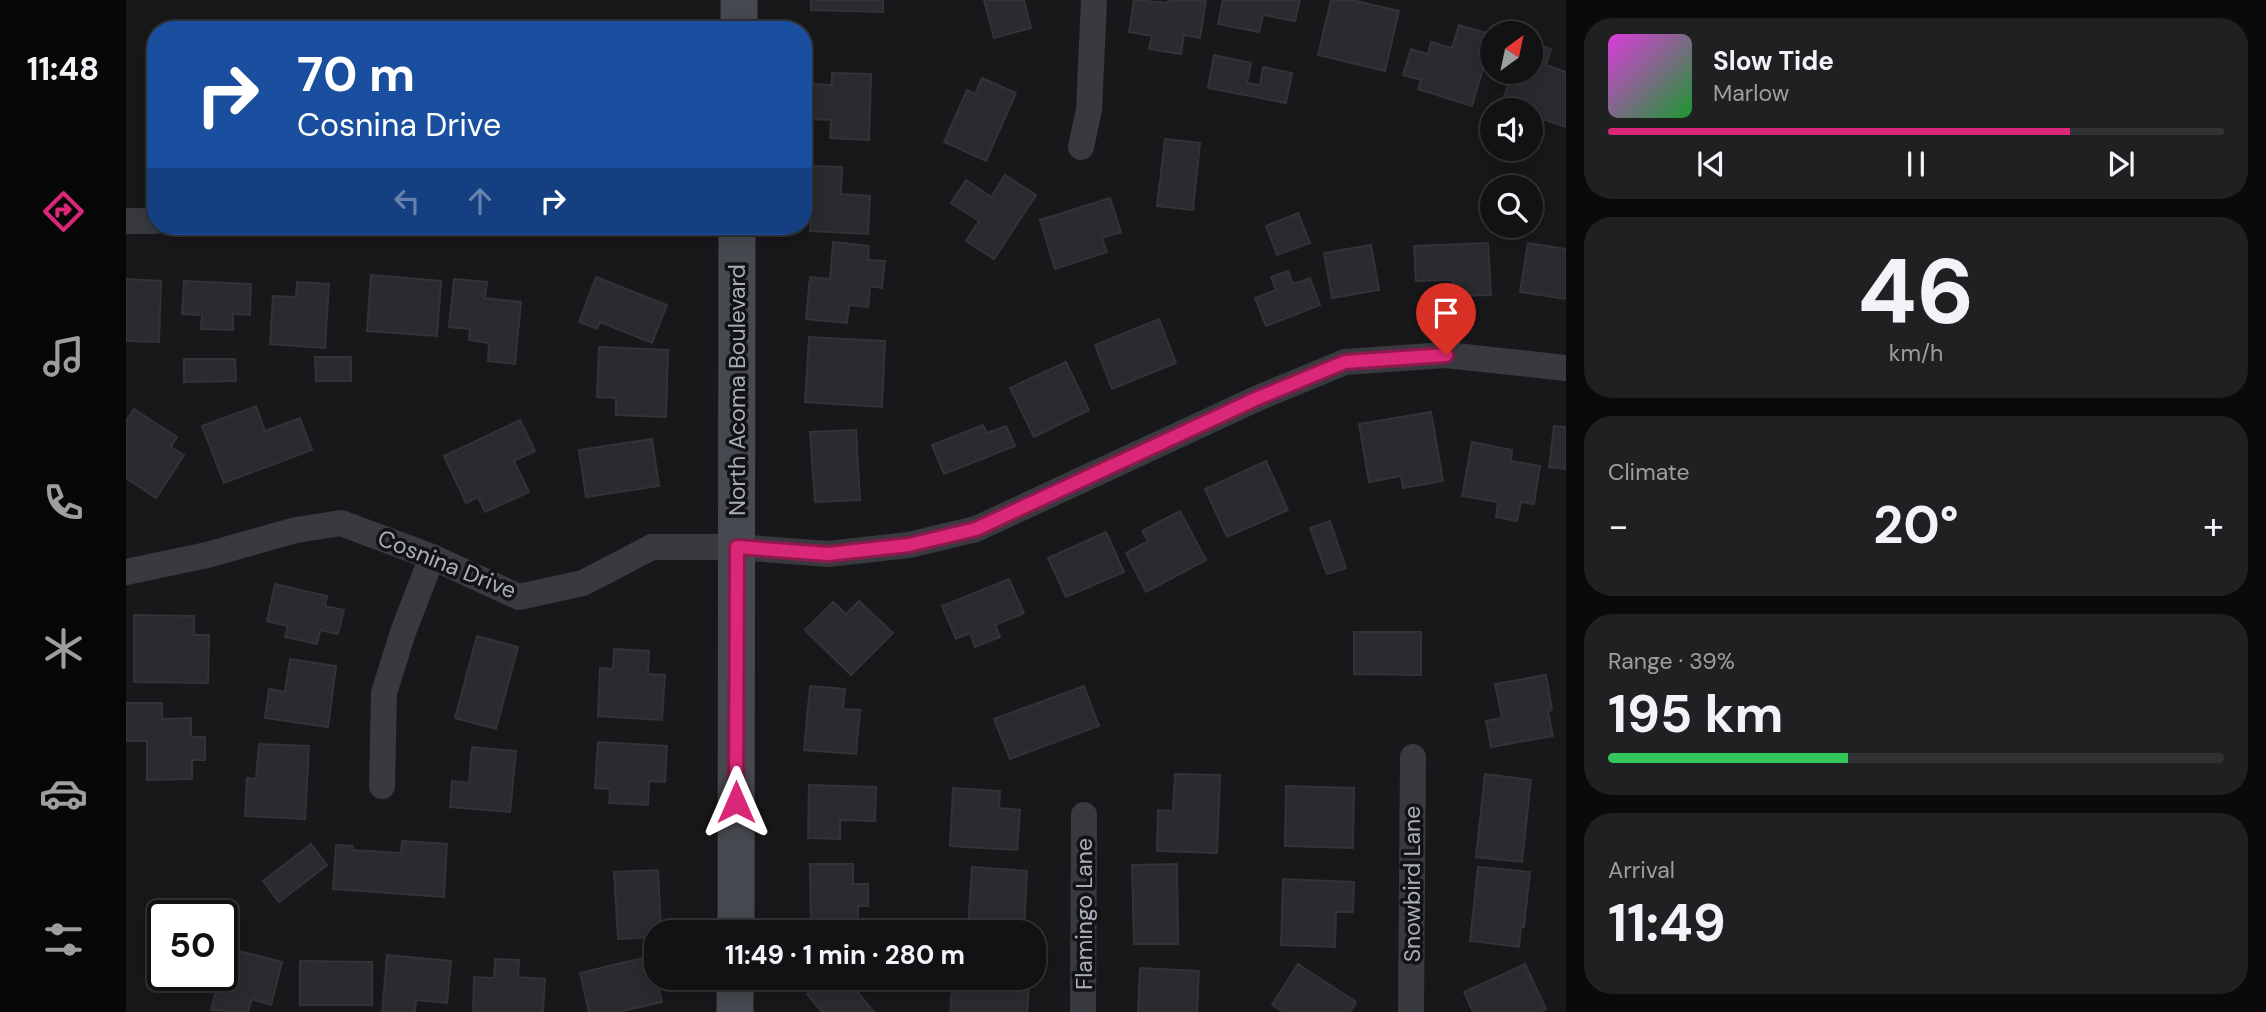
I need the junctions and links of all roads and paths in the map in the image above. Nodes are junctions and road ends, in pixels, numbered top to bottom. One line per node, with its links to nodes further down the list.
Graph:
1 (739, 0): 3 (main road)
2 (1094, 0): 4 (street)
3 (739, 21)
4 (1081, 148)
5 (126, 221): 6 (street)
6 (147, 221)
7 (737, 235): 9 (main road, North Acoma Boulevard)
8 (1566, 368): 9 (street, Cosnina Drive)
9 (737, 547): 10 (street, Cosnina Drive); 15 (main road, North Acoma Boulevard)
10 (432, 557): 11 (street, Cosnina Drive); 13 (street)
11 (126, 572)
12 (1413, 757): 19 (street, Snowbird Lane)
13 (382, 786)
14 (1084, 815): 18 (street, Flamingo Lane)
15 (736, 920)
16 (736, 990): 17 (main road)
17 (735, 1012)
18 (1083, 1012)
19 (1411, 1012)

